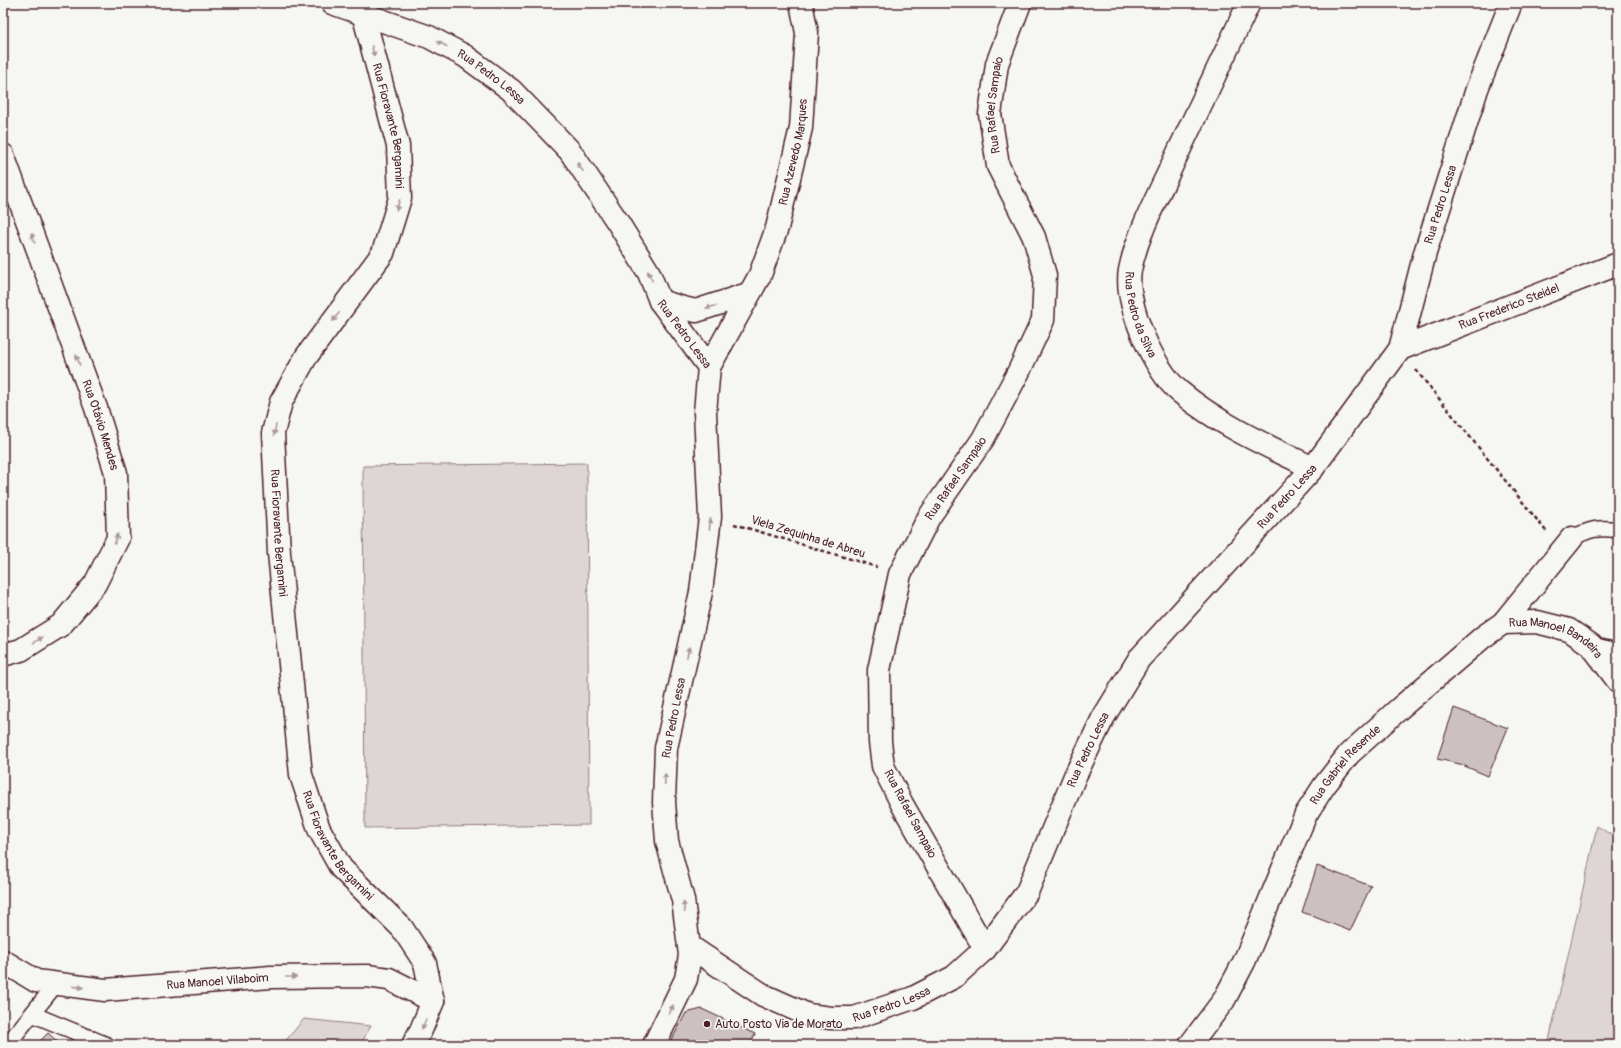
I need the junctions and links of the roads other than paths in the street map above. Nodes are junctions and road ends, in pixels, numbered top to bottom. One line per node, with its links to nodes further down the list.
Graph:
1 (332, 3): 6 (street, Rua Pedro Lessa)
2 (801, 3): 9 (street, Rua Azevedo Marques)
3 (1020, 3): 22 (street, Rua Rafael Sampaio)
4 (1249, 3): 13 (street, Rua Pedro da Silva)
5 (1511, 3): 11 (street, Rua Pedro Lessa)
6 (363, 13): 10 (street, Rua Pedro Lessa, one-way to 6); 25 (street, Rua Fioravante Bergamini, one-way to 25)
7 (3, 155): 19 (street, Rua Otávio Mendes, one-way to 7)
8 (1618, 264): 11 (street, Rua Frederico Steidel)
9 (748, 294): 10 (street, one-way to 10); 12 (street, Rua Azevedo Marques)
10 (660, 300): 12 (street, Rua Pedro Lessa)
11 (1400, 349): 13 (street, Rua Pedro Lessa)
12 (709, 367): 21 (street, Rua Pedro Lessa, one-way to 12)
13 (1313, 468): 22 (street, Rua Pedro Lessa)
14 (1618, 530): 15 (lane)
15 (1567, 544): 16 (street, Rua Gabriel Resende)
16 (1503, 623): 17 (street, Rua Manoel Bandeira); 31 (street, Rua Gabriel Resende)
17 (1591, 645): 18 (lane); 20 (street, Rua Manoel Bandeira)
18 (1618, 651)
19 (3, 655)
20 (1618, 681)
21 (689, 946): 22 (street, Rua Pedro Lessa); 30 (street, one-way to 21)
22 (985, 948)
23 (3, 961): 24 (street, Rua Manoel Vilaboim)
24 (56, 984): 25 (street, Rua Manoel Vilaboim, one-way to 25); 26 (lane)
25 (433, 1001): 29 (street, one-way to 29)
26 (32, 1014): 27 (lane); 28 (lane)
27 (7, 1045)
28 (107, 1045)
29 (413, 1045)
30 (654, 1045)
31 (1190, 1045)

